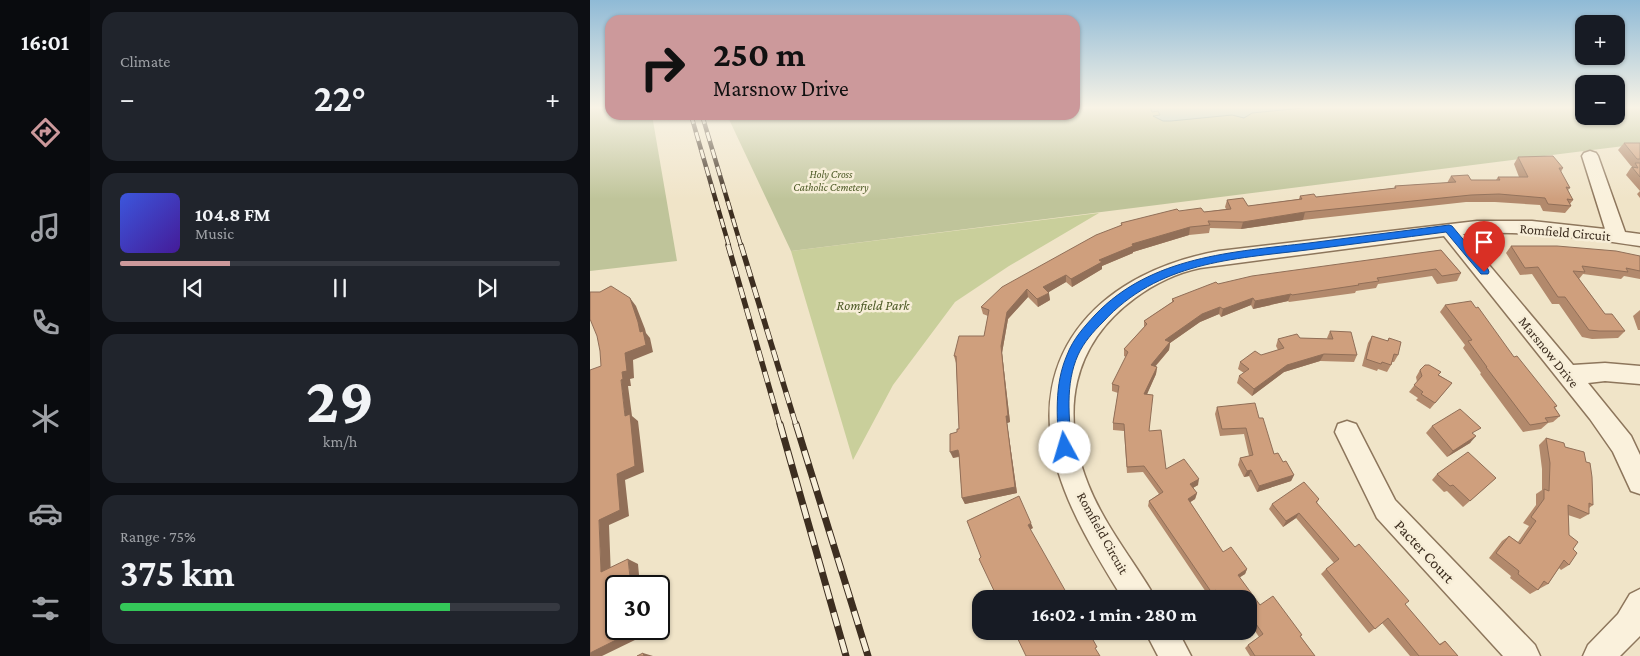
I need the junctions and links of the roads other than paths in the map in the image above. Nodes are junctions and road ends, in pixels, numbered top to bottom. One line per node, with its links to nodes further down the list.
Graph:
1 (1590, 156): 3 (street)
2 (1449, 228): 3 (street, Romfield Circuit); 5 (street, Marsnow Drive); 9 (street, Romfield Circuit)
3 (1617, 236): 4 (street, Romfield Circuit)
4 (1640, 240)
5 (1568, 375): 6 (street); 8 (street, Marsnow Drive)
6 (1640, 375)
7 (1347, 432): 13 (street, Pacter Court)
8 (1640, 482)
9 (1134, 590)
10 (1640, 604): 14 (street)
11 (1165, 640): 12 (street)
12 (1175, 656)
13 (1524, 656)
14 (1599, 656)

